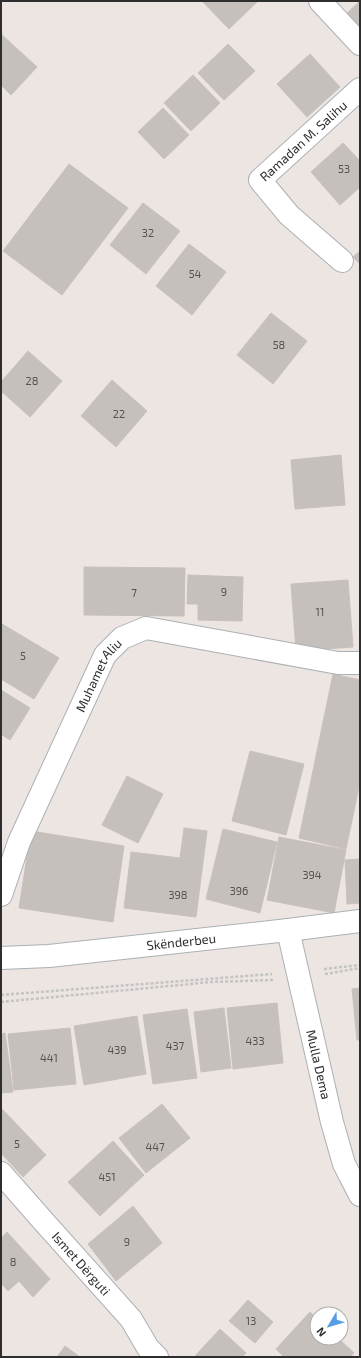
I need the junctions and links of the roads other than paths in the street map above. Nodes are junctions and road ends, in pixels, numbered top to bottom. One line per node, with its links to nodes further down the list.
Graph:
1 (320, 1): 2 (street)
2 (360, 44)
3 (360, 89): 4 (street, Ramadan M. Salihu)
4 (342, 261)
5 (360, 663): 6 (street, Muhamet Aliu)
6 (1, 895)
7 (360, 921): 8 (street, Skënderbeu)
8 (288, 930): 9 (street, Skënderbeu); 11 (street, Mulla Dema)
9 (1, 958)
10 (4, 1185): 12 (street, Ismet Dërguti)
11 (360, 1195)
12 (157, 1357)

